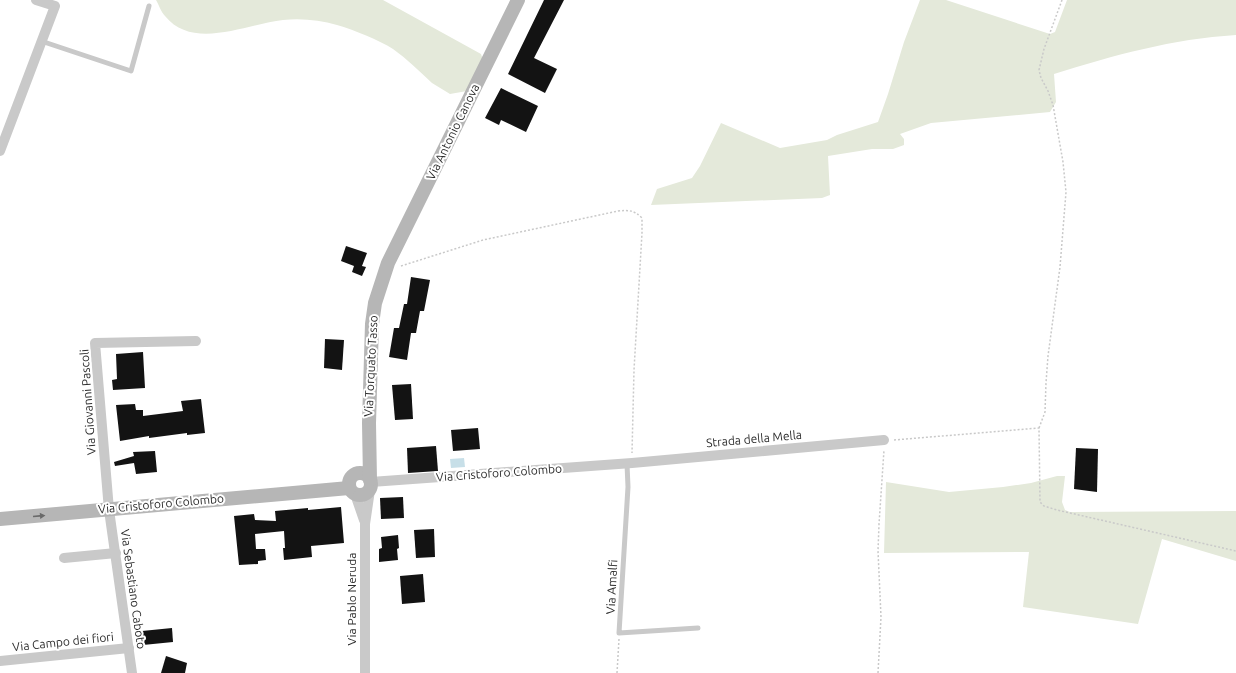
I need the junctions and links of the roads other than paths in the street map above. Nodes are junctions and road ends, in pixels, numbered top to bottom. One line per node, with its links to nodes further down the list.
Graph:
1 (36, 0): 4 (street)
2 (518, 0): 6 (street, Via Antonio Canova)
3 (149, 6): 4 (lane)
4 (41, 41): 5 (street)
5 (0, 151)
6 (386, 268): 8 (street, Via Torquato Tasso)
7 (196, 341): 13 (street, Via Giovanni Pascoli)
8 (369, 423): 11 (street, Via Torquato Tasso); 12 (street, Via Torquato Tasso)
9 (884, 440): 10 (street, Strada della Mella)
10 (629, 463): 12 (street, Via Cristoforo Colombo); 18 (lane, Via Amalfi)
11 (353, 483): 12 (street); 12 (street, Via Cristoforo Colombo); 13 (street, Via Cristoforo Colombo); 15 (street, Via Pablo Neruda)
12 (370, 484): 15 (street, Via Pablo Neruda)
13 (109, 510): 14 (street, Via Cristoforo Colombo, one-way to 13); 16 (street, Via Sebastiano Caboto)
14 (0, 519)
15 (365, 524): 22 (street, Via Pablo Neruda)
16 (116, 553): 17 (street); 19 (street, Via Sebastiano Caboto)
17 (64, 558)
18 (698, 628)
19 (129, 648): 20 (street, Via Campo dei fiori); 21 (street, Via Sebastiano Caboto)
20 (0, 661)
21 (132, 673)
22 (365, 673)

